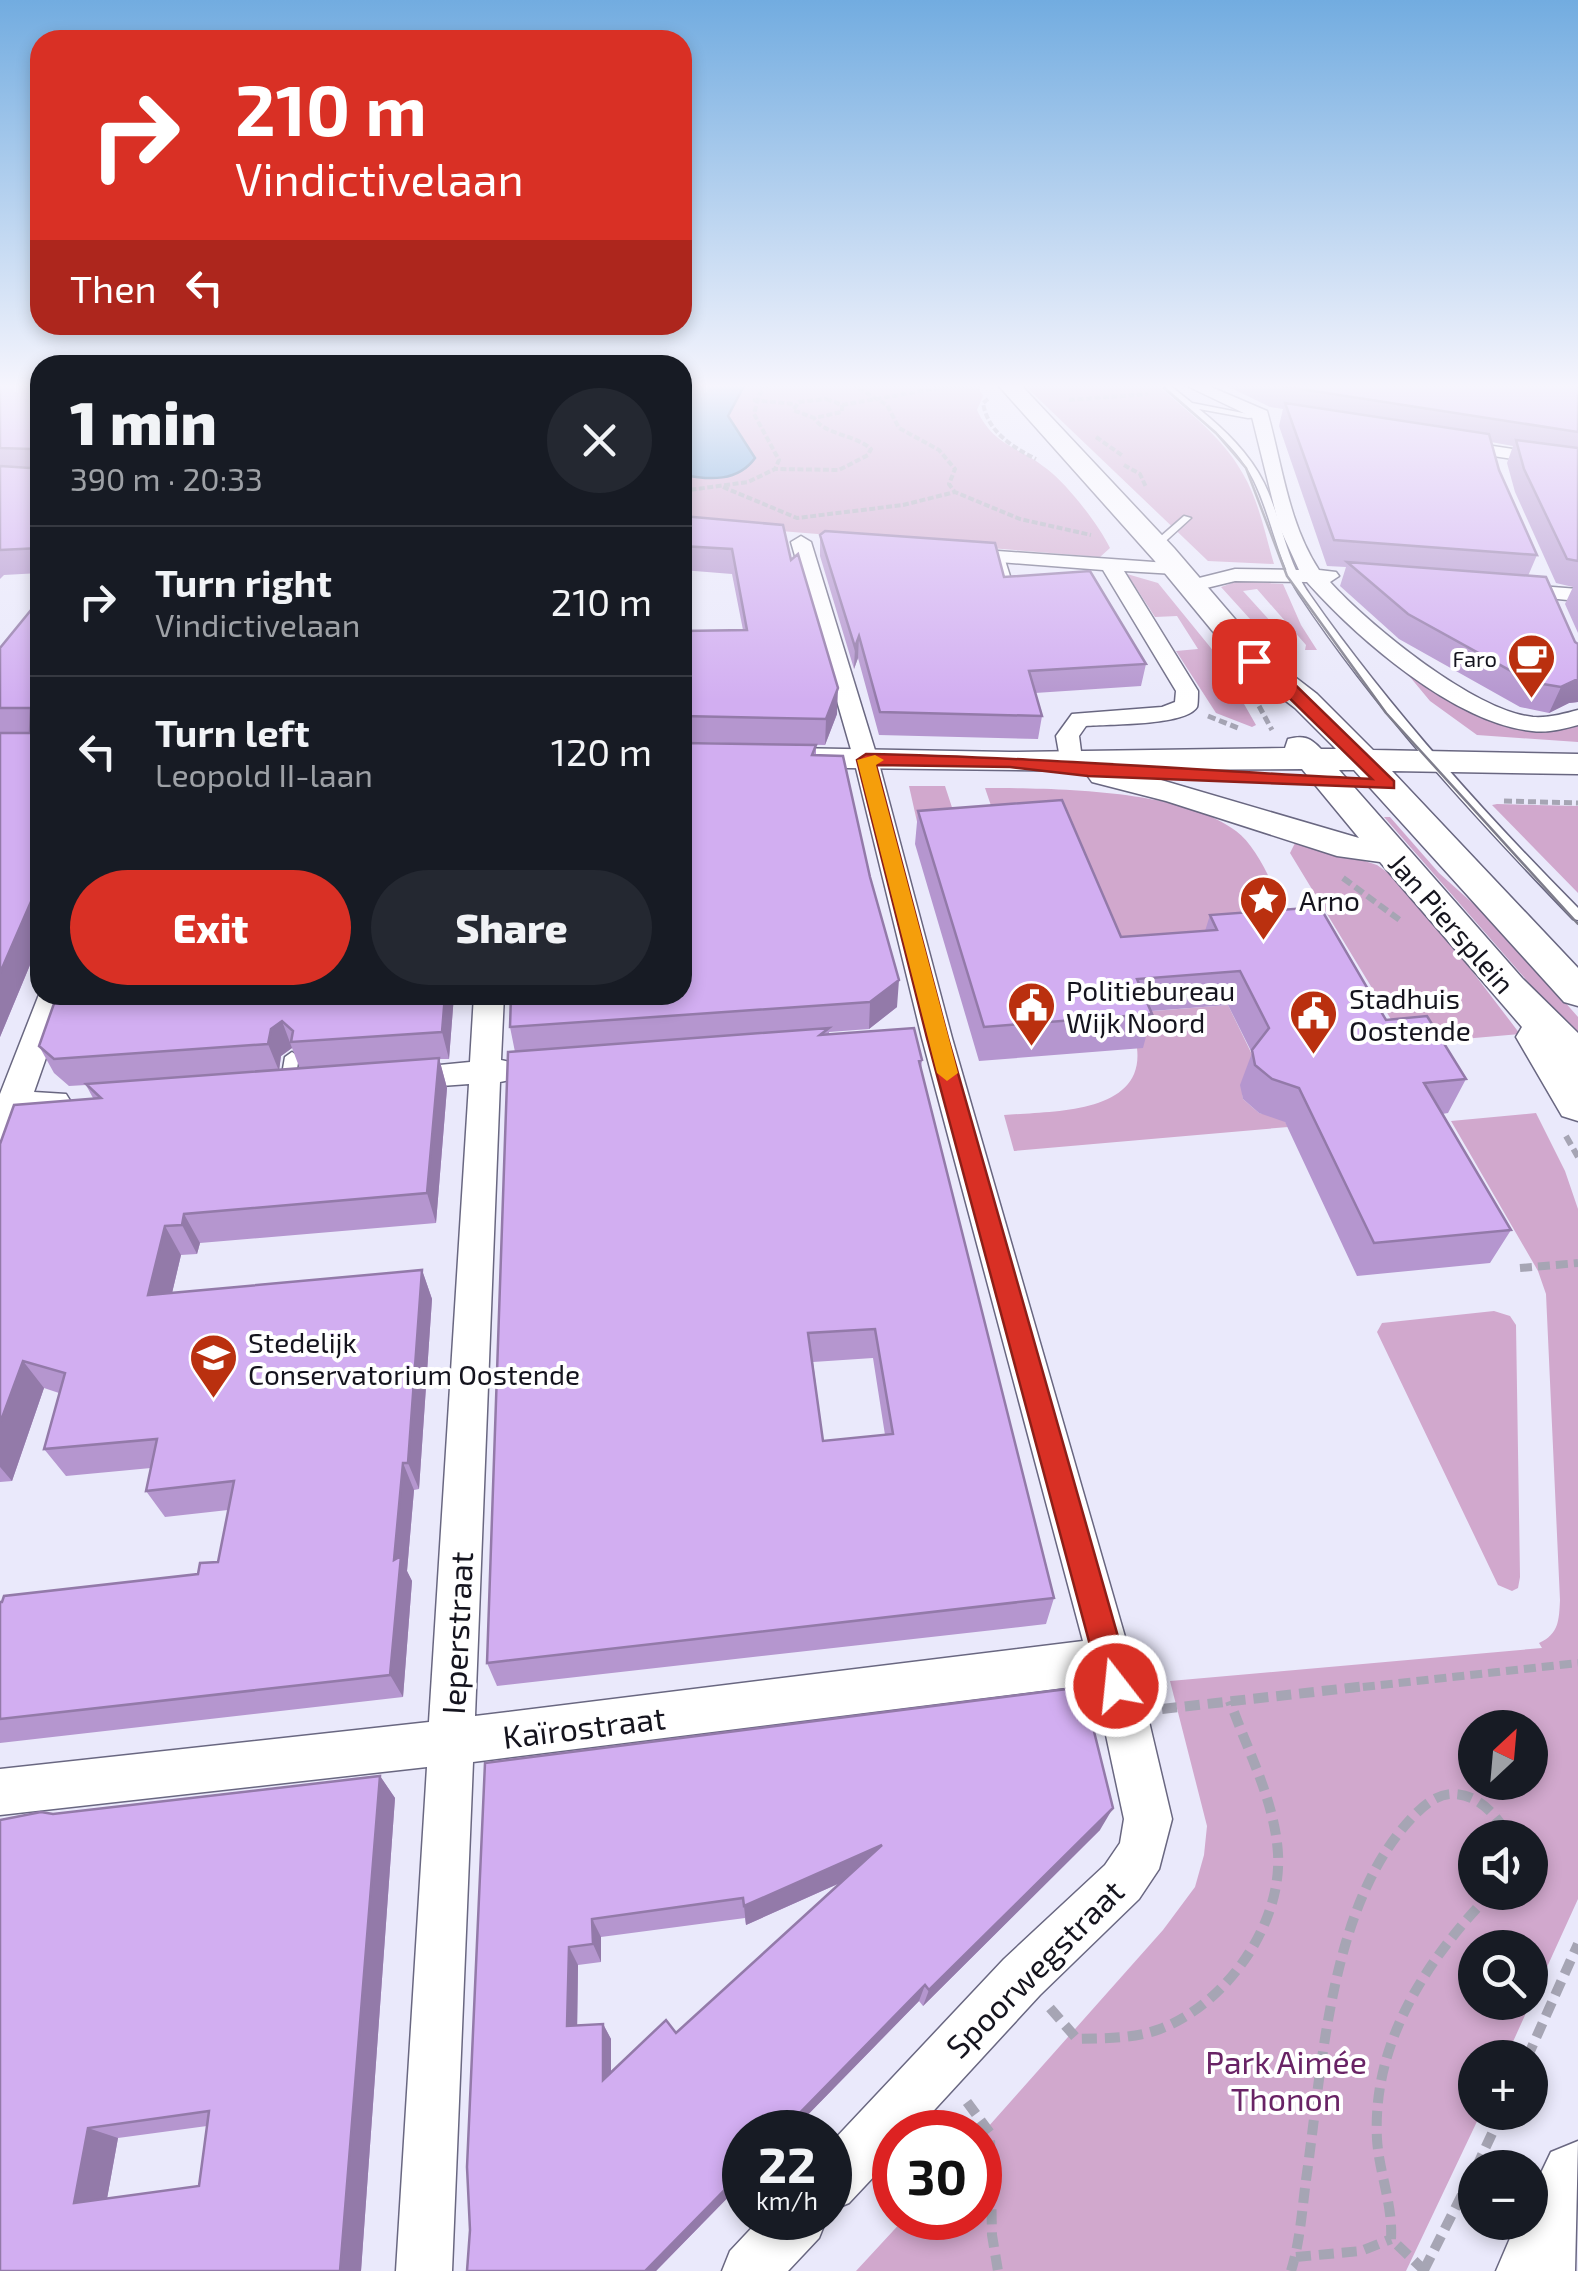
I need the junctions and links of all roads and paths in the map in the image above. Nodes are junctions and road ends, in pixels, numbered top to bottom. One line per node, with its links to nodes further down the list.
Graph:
1 (729, 490): 5 (path)
2 (1100, 490): 9 (street)
3 (1262, 490): 13 (lane)
4 (1280, 490): 13 (street)
5 (955, 492): 7 (path)
6 (1187, 518): 9 (lane)
7 (1094, 535)
8 (801, 542): 24 (street, Spoorwegstraat)
9 (1156, 546): 14 (street)
10 (939, 552): 11 (street)
11 (999, 557): 12 (street); 18 (lane)
12 (1113, 564): 14 (street); 26 (street)
13 (1303, 575): 14 (street); 15 (street); 22 (street); 29 (lane)
14 (1183, 577): 21 (street)
15 (1352, 578)
16 (1540, 584): 17 (street); 19 (street); 20 (street)
17 (1486, 588)
18 (1010, 592)
19 (1578, 595)
20 (1557, 622)
21 (1254, 661): 27 (street, Jan Piersplein); 28 (street, Jan Piersplein)
22 (1575, 718)
23 (692, 756): 24 (street)
24 (866, 760): 26 (street); 39 (street, Spoorwegstraat)
25 (1578, 764): 29 (street)
26 (1079, 765): 27 (street); 31 (street)
27 (1318, 771): 28 (street); 31 (street, Jan Piersplein)
28 (1378, 773): 29 (street); 36 (street, Jan Piersplein)
29 (1450, 775): 30 (street); 33 (lane)
30 (1578, 791)
31 (1388, 852): 35 (street, Jan Piersplein)
32 (1330, 870): 34 (path)
33 (1578, 916)
34 (1405, 924)
35 (1508, 988): 41 (street, Jan Piersplein); 49 (street)
36 (1578, 992)
37 (48, 1005): 48 (street)
38 (489, 1005): 43 (street, Ieperstraat)
39 (937, 1038): 40 (street); 54 (street, Spoorwegstraat)
40 (898, 1041)
41 (1578, 1059)
42 (543, 1068): 43 (street)
43 (484, 1072): 44 (street); 58 (street, Ieperstraat)
44 (366, 1081)
45 (326, 1084): 46 (street)
46 (248, 1089)
47 (92, 1100): 48 (street)
48 (7, 1106): 50 (street)
49 (1569, 1114): 51 (path)
50 (0, 1141)
51 (1578, 1157)
52 (1578, 1263): 53 (path)
53 (1520, 1268)
54 (1108, 1660): 57 (street, Spoorwegstraat); 58 (street, Kaïrostraat)
55 (1578, 1663): 56 (path)
56 (1230, 1701): 57 (path); 63 (path)
57 (1125, 1713): 63 (street, Spoorwegstraat)
58 (450, 1742): 59 (street, Kaïrostraat); 72 (street, Ieperstraat)
59 (0, 1792)
60 (1500, 1820): 71 (path)
61 (1473, 1910): 69 (path)
62 (1578, 1944): 64 (path)
63 (1022, 1977): 65 (street, Spoorwegstraat)
64 (1535, 2040)
65 (939, 2065): 66 (street, Spoorwegstraat); 74 (path)
66 (852, 2160)
67 (1578, 2179): 77 (street)
68 (1458, 2202): 76 (path)
69 (1392, 2239): 71 (path); 76 (path)
70 (779, 2240): 73 (street)
71 (1296, 2257): 75 (path)
72 (424, 2271)
73 (750, 2271)
74 (998, 2271)
75 (1292, 2271)
76 (1424, 2271)
77 (1535, 2271)

